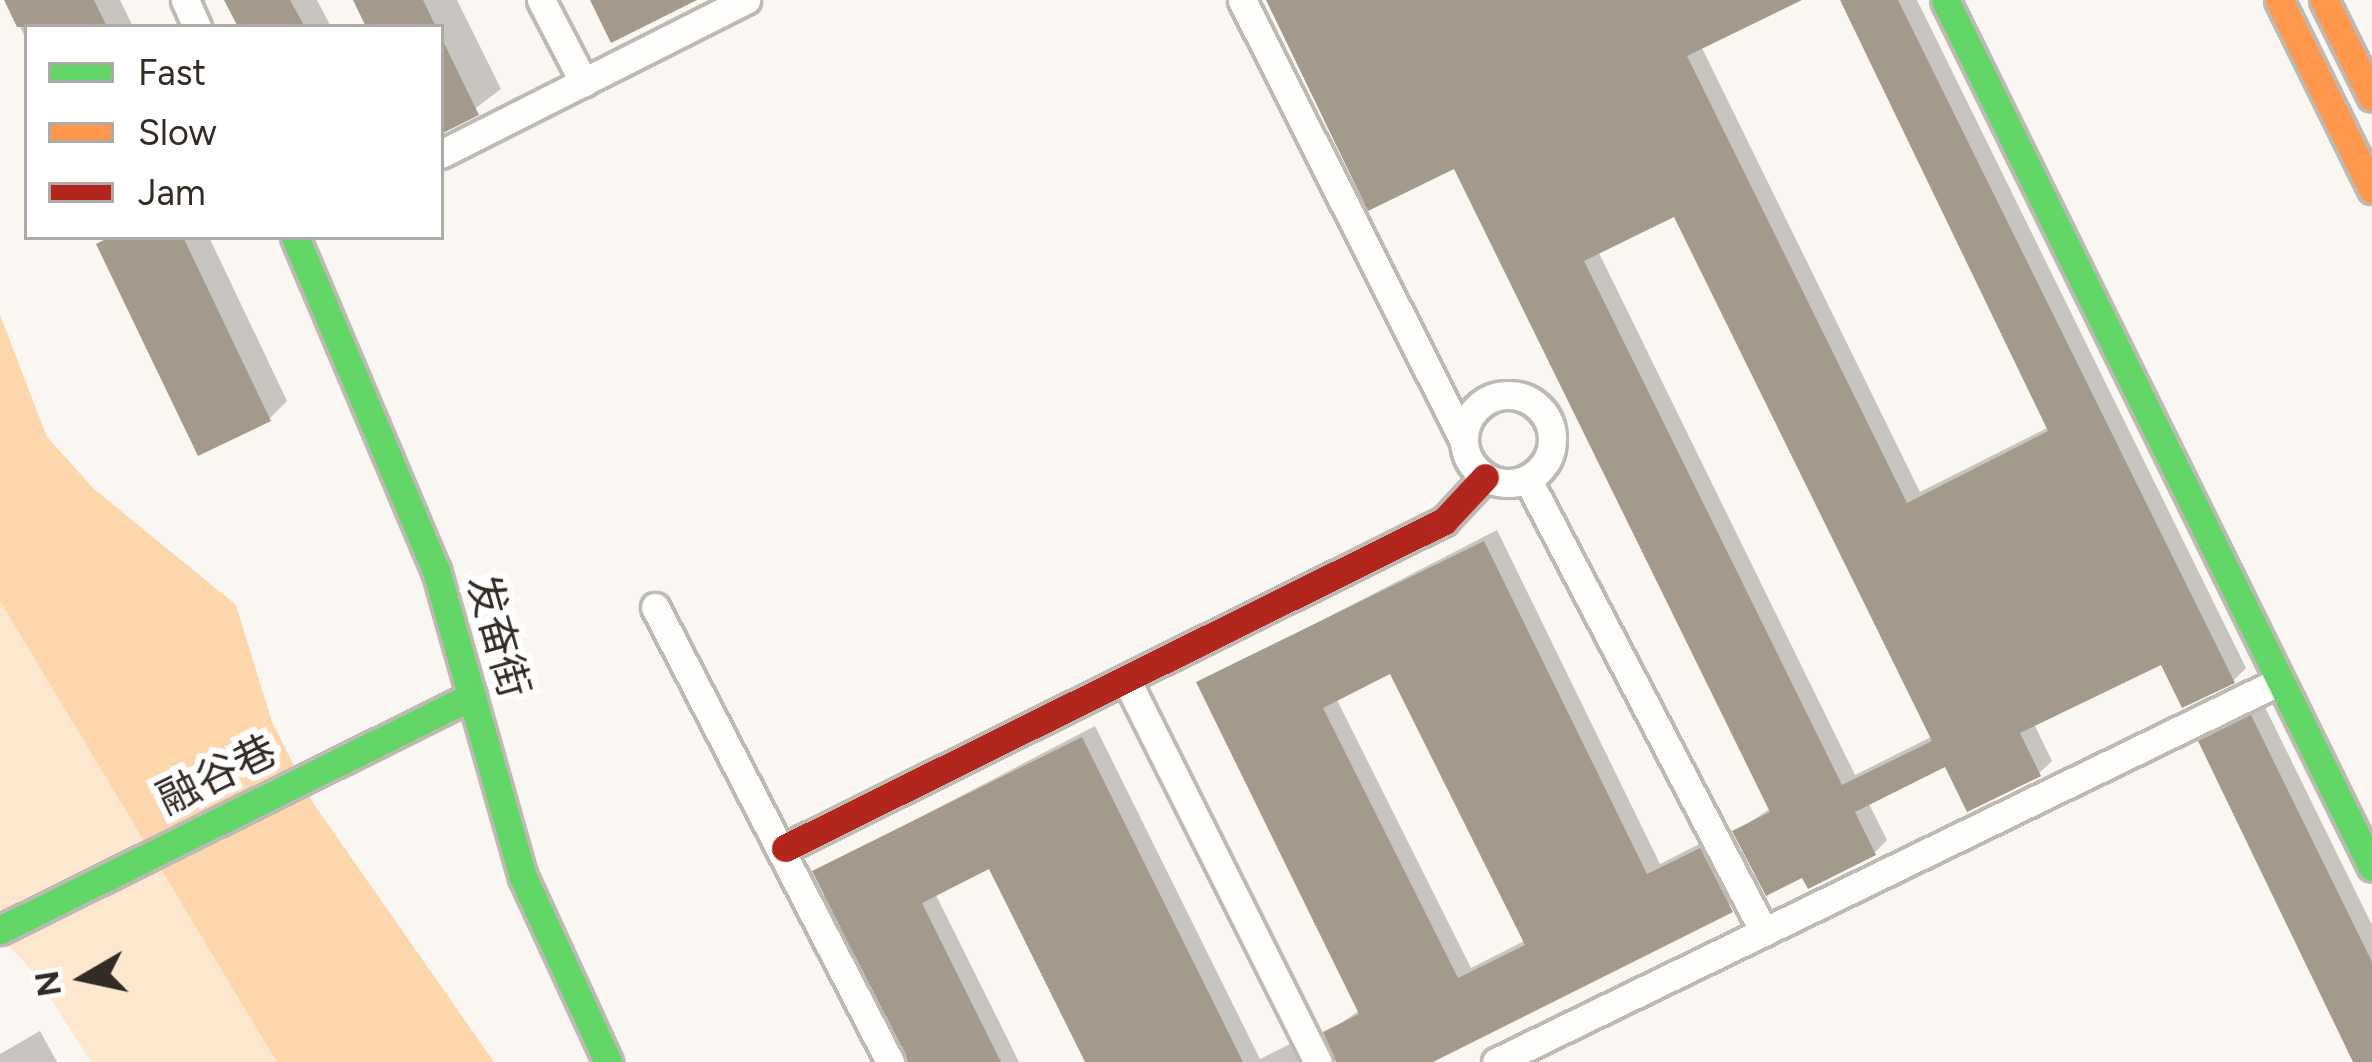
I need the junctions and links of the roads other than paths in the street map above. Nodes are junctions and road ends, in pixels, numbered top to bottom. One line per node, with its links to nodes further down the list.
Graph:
1 (541, 0): 7 (street)
2 (746, 0): 7 (street)
3 (1241, 0): 12 (street)
4 (1945, 0): 17 (street)
5 (2279, 0): 10 (street)
6 (2324, 0): 8 (street)
7 (584, 83): 9 (street)
8 (2372, 97)
9 (444, 153)
10 (2372, 189)
11 (296, 240): 18 (street, 发奋街)
12 (1463, 439): 13 (street); 14 (street)
13 (1485, 477): 14 (street); 16 (street)
14 (1528, 480): 22 (street)
15 (655, 607): 19 (street)
16 (1126, 679): 19 (street); 25 (street)
17 (2280, 681): 20 (street); 22 (street)
18 (472, 696): 21 (street, 融谷巷); 23 (street, 发奋街)
19 (785, 848): 24 (street)
20 (2372, 867)
21 (0, 930)
22 (1764, 932): 26 (street)
23 (608, 1062)
24 (890, 1062)
25 (1318, 1062)
26 (1496, 1062)

